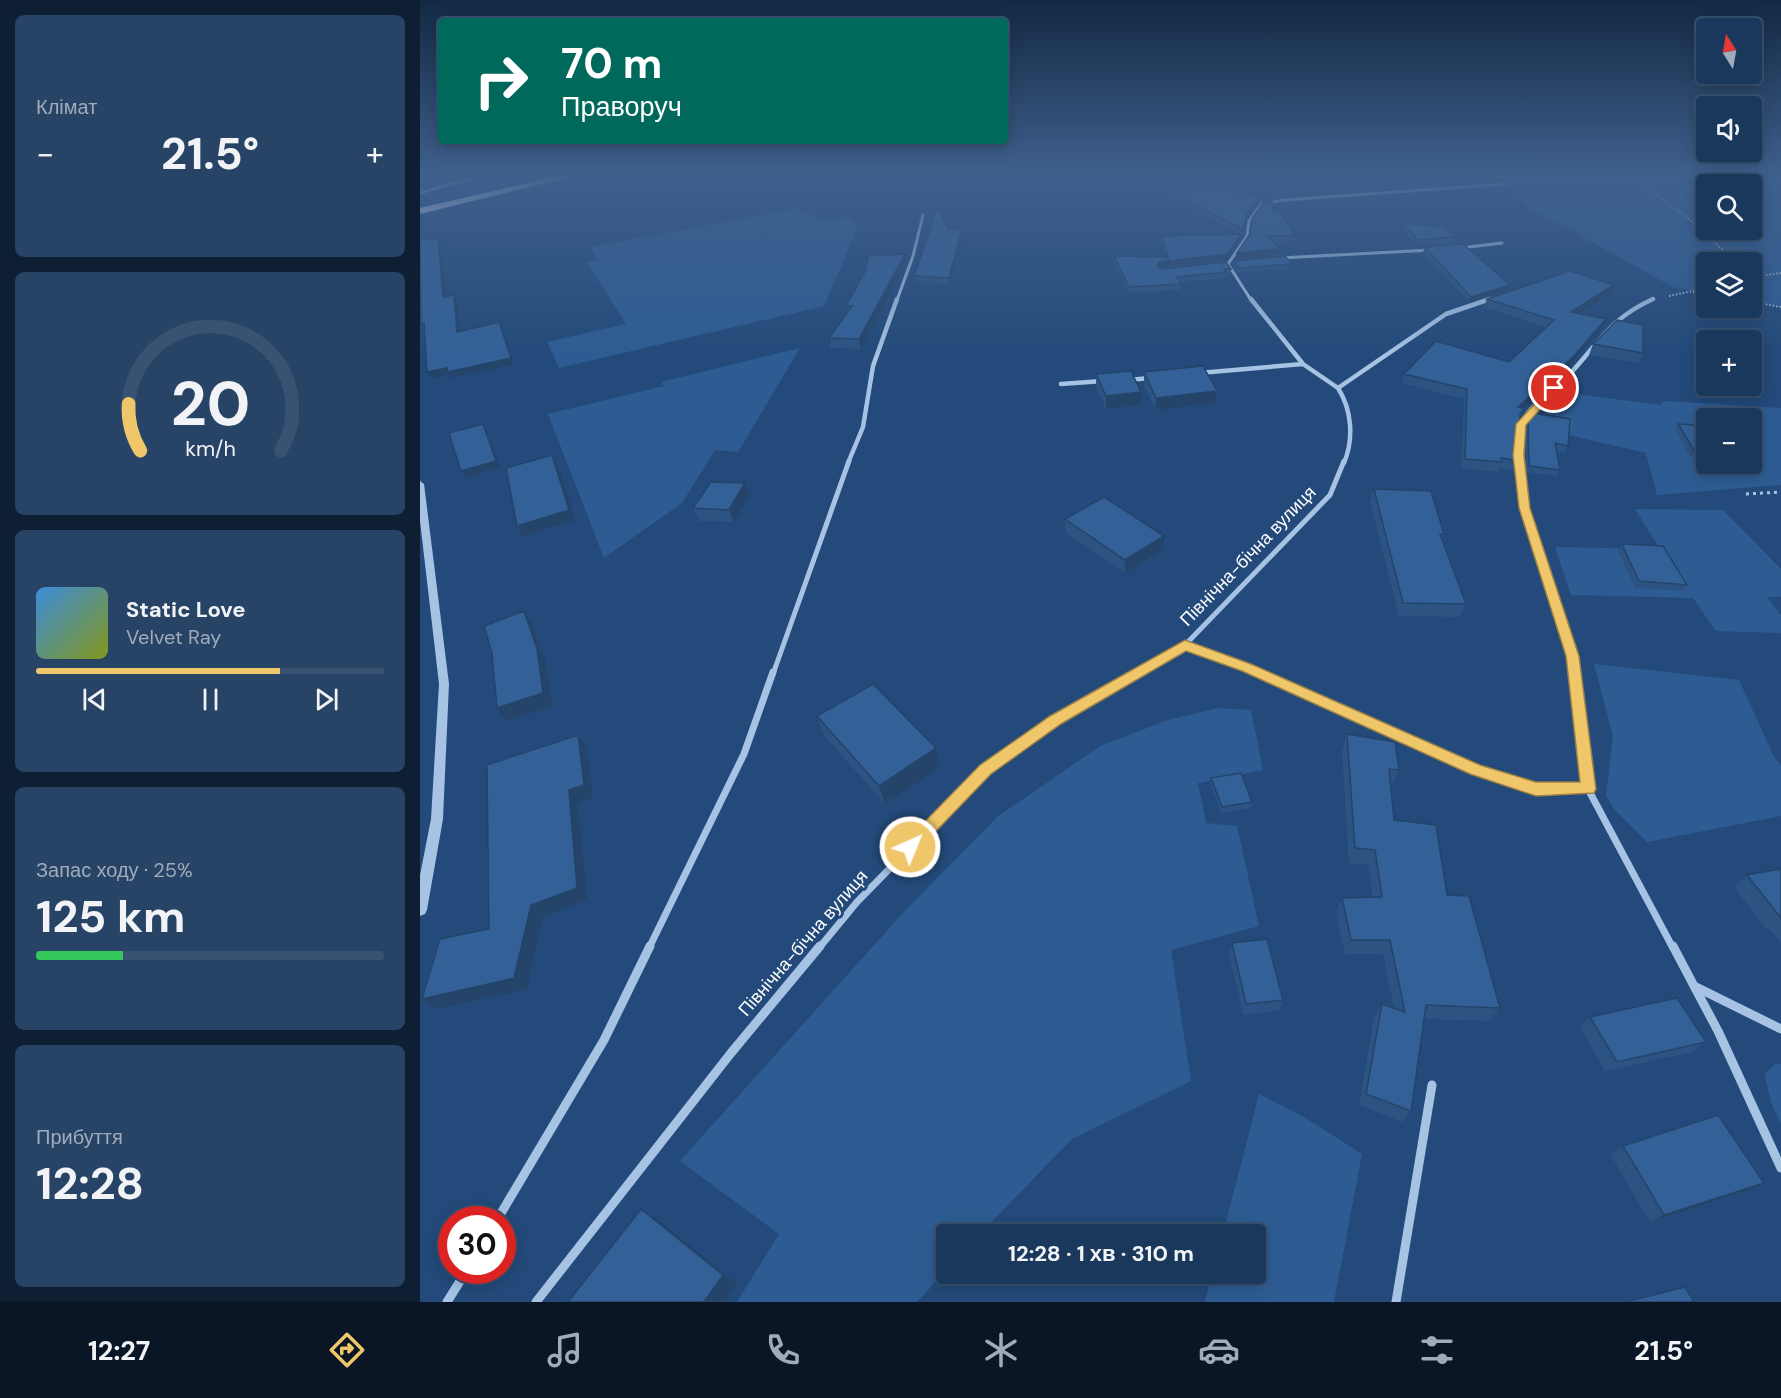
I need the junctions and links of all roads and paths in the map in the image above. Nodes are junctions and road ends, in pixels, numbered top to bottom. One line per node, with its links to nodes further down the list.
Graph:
1 (918, 235): 37 (street)
2 (1247, 235): 10 (street)
3 (1712, 240): 7 (path)
4 (1502, 243): 5 (street)
5 (1456, 248)
6 (1433, 249): 8 (street)
7 (1725, 252)
8 (1275, 258)
9 (1239, 263): 10 (street)
10 (1228, 264): 20 (street)
11 (1781, 273): 12 (path)
12 (1762, 276)
13 (1696, 290): 14 (path)
14 (1690, 291): 15 (path); 17 (path)
15 (1696, 292)
16 (1502, 296): 26 (street)
17 (1653, 299): 31 (street)
18 (1762, 304): 19 (path)
19 (1781, 307)
20 (1303, 364): 21 (street); 26 (street)
21 (1191, 374)
22 (1158, 377): 24 (street)
23 (1114, 380): 25 (street)
24 (1125, 380)
25 (1061, 384)
26 (1338, 388): 30 (street, Північна-бічна вулиця)
27 (420, 484): 32 (street)
28 (1781, 492): 29 (path)
29 (1746, 495)
30 (1185, 645): 31 (street); 40 (street, Північна-бічна вулиця)
31 (1588, 789): 33 (street)
32 (420, 910)
33 (1694, 986): 34 (street); 36 (street)
34 (1781, 1029)
35 (1432, 1085): 41 (street)
36 (1781, 1168)
37 (505, 1206)
38 (458, 1284): 39 (street)
39 (447, 1302)
40 (536, 1302)
41 (1396, 1302)

